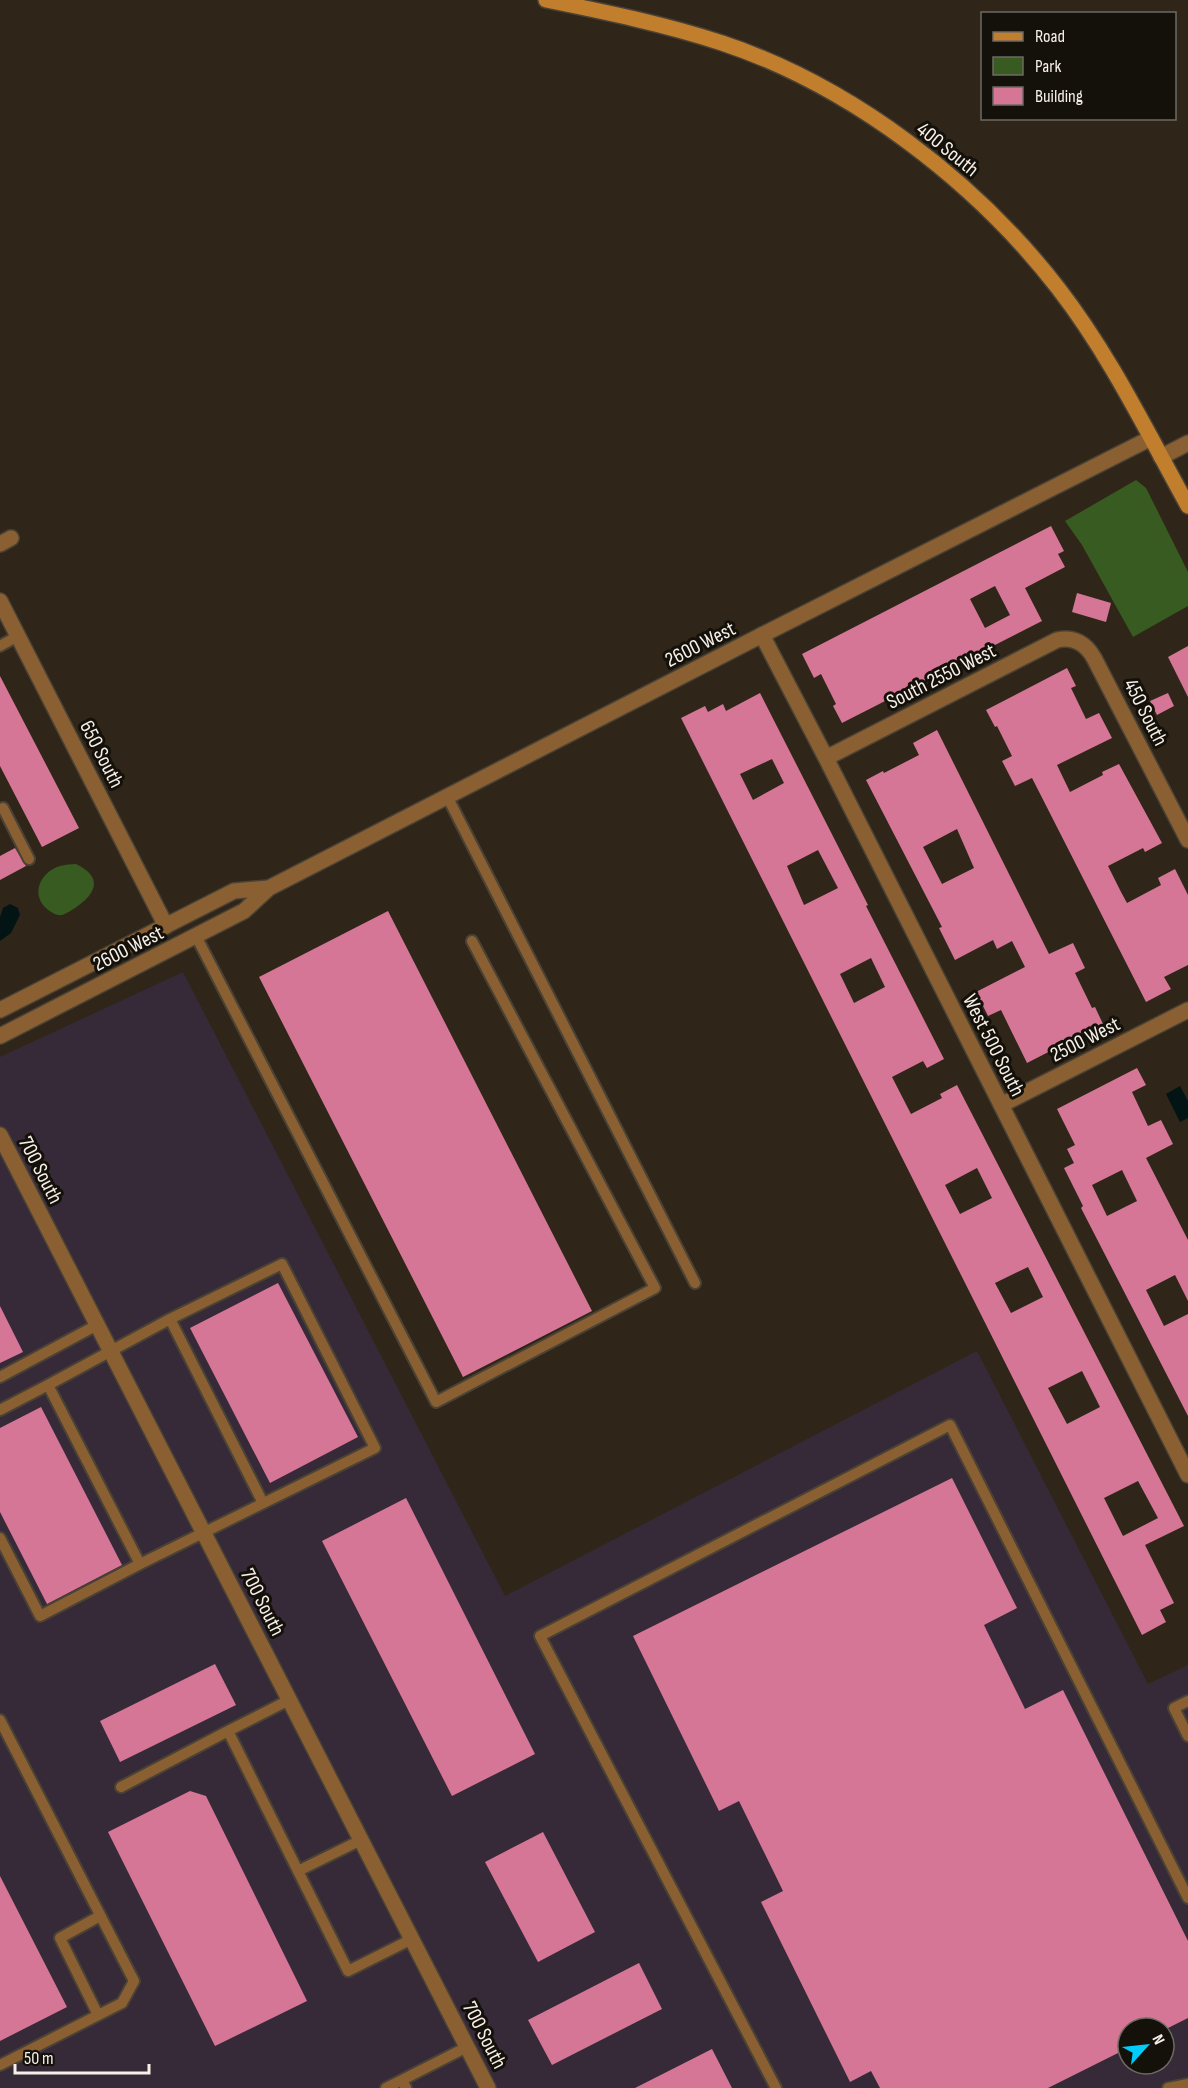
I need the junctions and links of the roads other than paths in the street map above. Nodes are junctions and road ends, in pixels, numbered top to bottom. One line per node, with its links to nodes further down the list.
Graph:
1 (546, 0): 2 (main road, 400 South)
2 (1151, 438): 4 (main road, 400 South); 7 (street, 2600 West)
3 (1188, 443): 4 (street)
4 (1161, 457): 5 (main road, 400 South)
5 (1188, 506)
6 (0, 601): 8 (street, 650 South)
7 (762, 635): 11 (street, West 500 South); 12 (street, 2600 West)
8 (18, 636): 10 (lane); 17 (street, 650 South)
9 (1077, 640): 11 (street, South 2550 West); 14 (street, 450 South)
10 (0, 646)
11 (826, 758): 23 (street, West 500 South)
12 (448, 798): 16 (street, 2600 West); 25 (lane)
13 (1, 806): 15 (lane)
14 (1188, 840)
15 (29, 859)
16 (269, 888): 17 (street, 2600 West); 18 (street, 2600 West)
17 (166, 926): 20 (street, 2600 West)
18 (196, 936): 19 (lane); 22 (street, 2600 West)
19 (472, 941)
20 (0, 1010)
21 (1188, 1010): 23 (street, 2500 West)
22 (0, 1036)
23 (1001, 1105): 32 (street, West 500 South)
24 (0, 1135): 27 (street, 700 South)
25 (695, 1283)
26 (170, 1319): 28 (lane); 33 (lane); 33 (lane)
27 (97, 1325): 28 (street, 700 South); 29 (lane)
28 (111, 1352): 30 (lane); 34 (street, 700 South)
29 (0, 1377)
30 (48, 1385): 31 (lane); 36 (lane)
31 (0, 1410)
32 (1188, 1475)
33 (262, 1503): 34 (lane)
34 (203, 1531): 36 (lane); 37 (street, 700 South)
35 (0, 1538): 36 (lane)
36 (140, 1564)
37 (289, 1700): 40 (lane); 43 (street, 700 South)
38 (1188, 1701): 41 (lane)
39 (0, 1720): 46 (lane)
40 (228, 1731): 42 (lane); 44 (lane)
41 (1188, 1736)
42 (121, 1787)
43 (361, 1840): 44 (lane); 47 (street, 700 South)
44 (298, 1871): 47 (lane)
45 (1188, 1898): 55 (lane)
46 (100, 1916): 48 (lane); 48 (lane)
47 (412, 1939): 49 (street, 700 South)
48 (98, 2015): 50 (lane)
49 (467, 2047): 51 (lane); 54 (street, 700 South)
50 (0, 2065)
51 (404, 2084): 53 (lane)
52 (1188, 2084): 56 (lane)
53 (387, 2088)
54 (488, 2088)
55 (777, 2088)
56 (1168, 2088)

